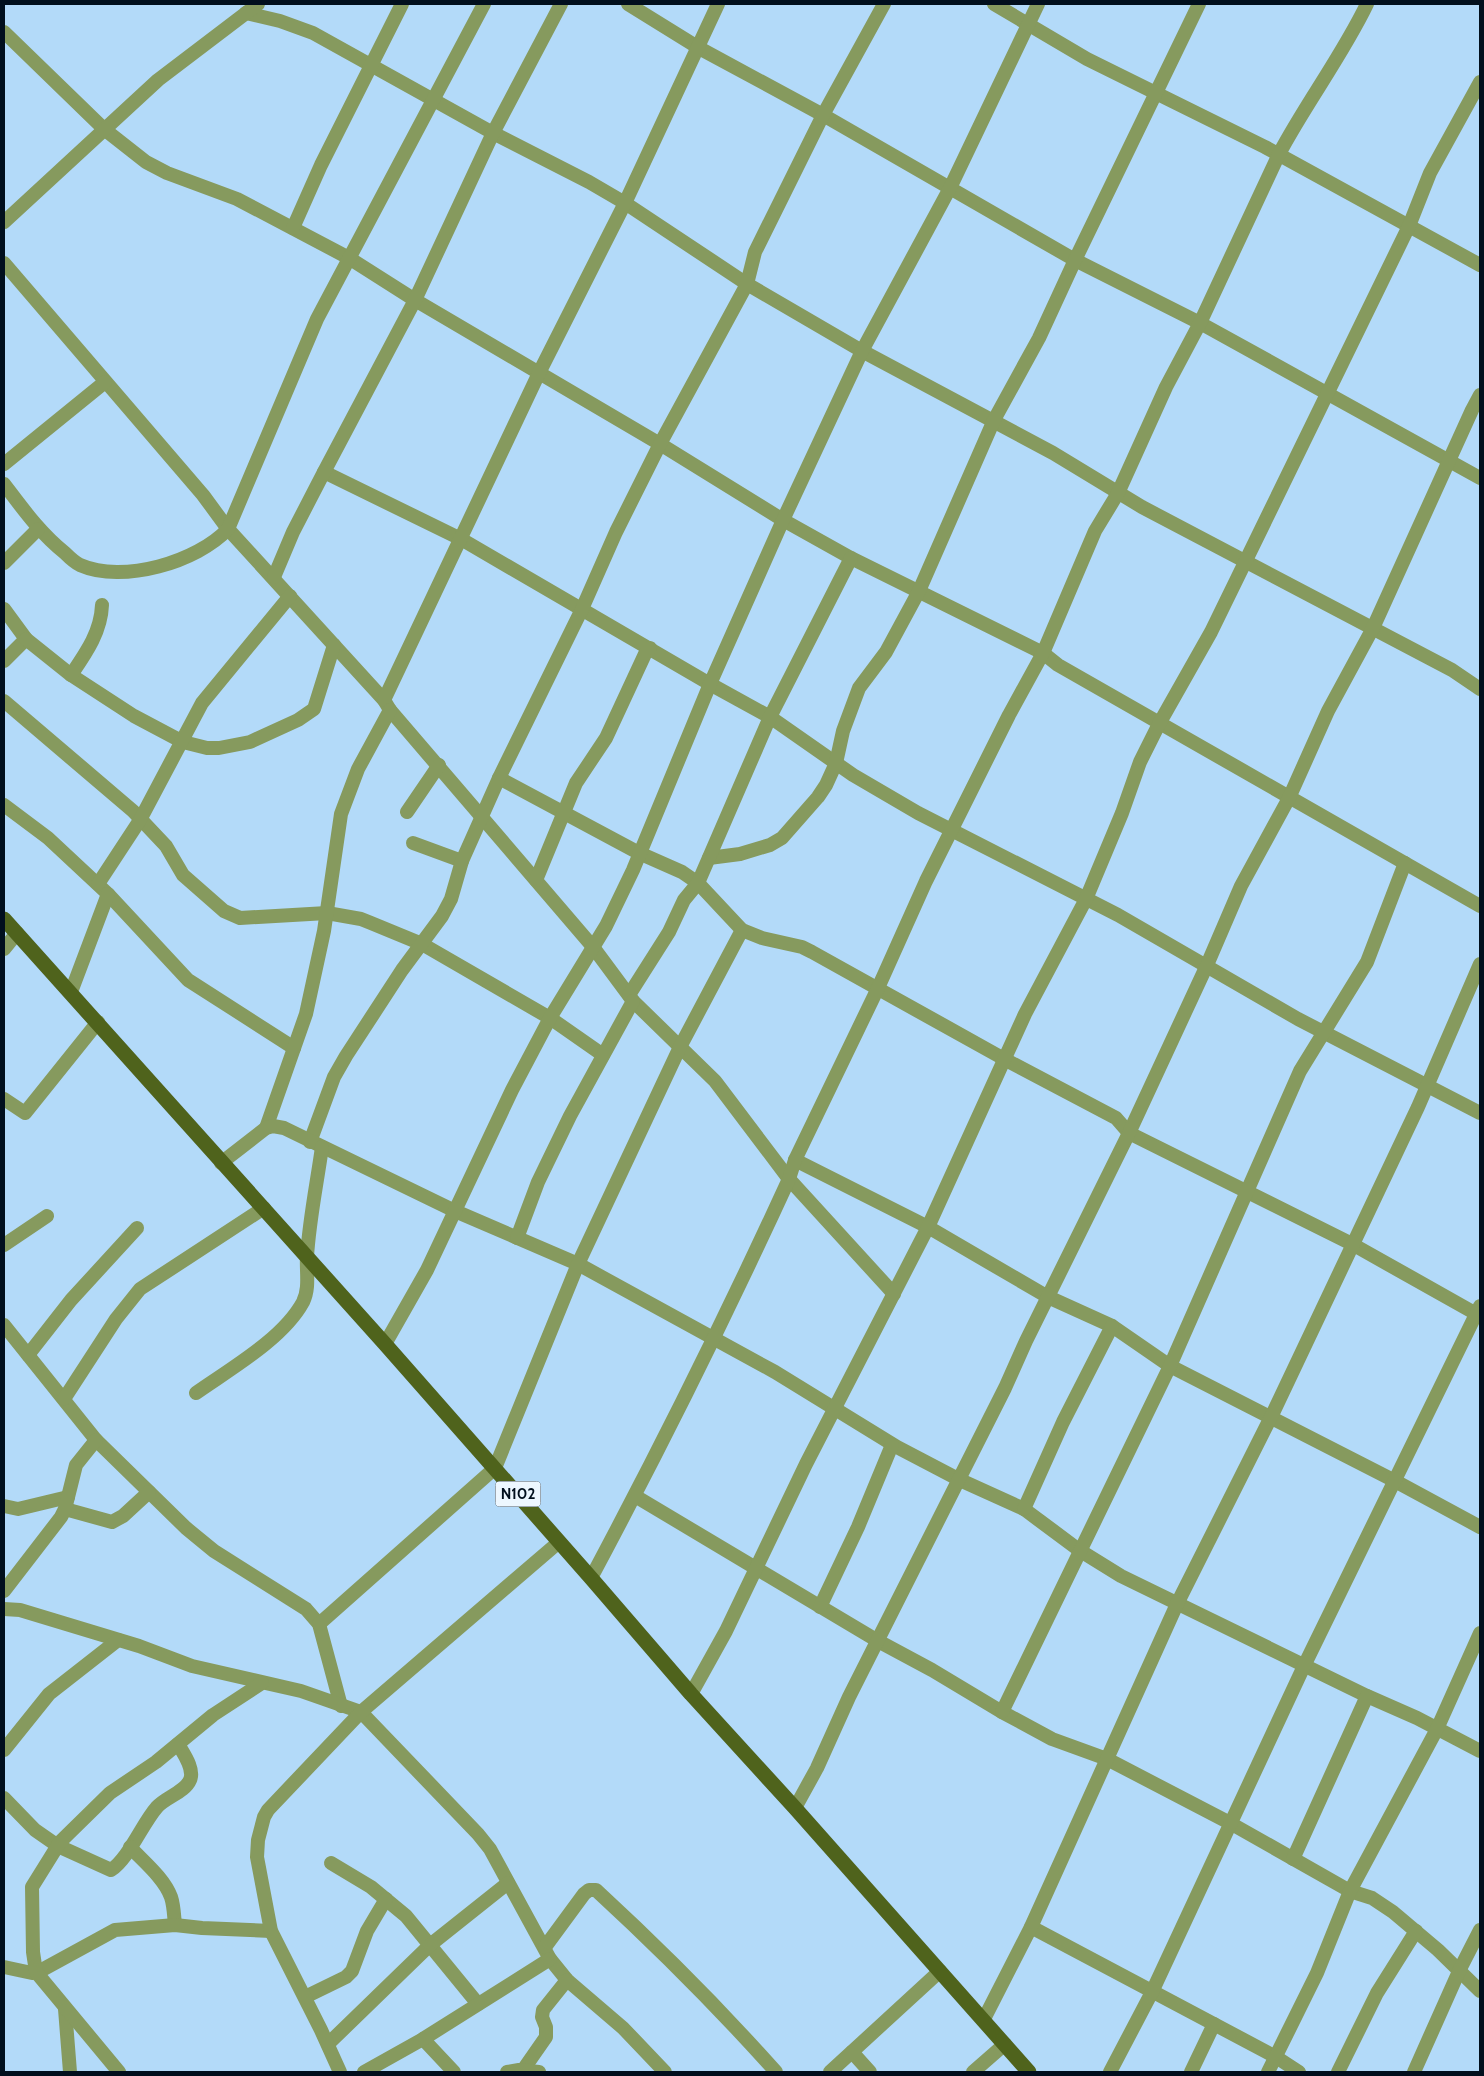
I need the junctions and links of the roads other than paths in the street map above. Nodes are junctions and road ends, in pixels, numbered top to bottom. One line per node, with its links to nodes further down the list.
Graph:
1 (258, 4): 12 (street)
2 (402, 4): 16 (street)
3 (484, 4): 19 (street)
4 (561, 4): 22 (street)
5 (628, 4): 15 (street)
6 (718, 4): 15 (street)
7 (884, 4): 20 (street)
8 (994, 4): 13 (street)
9 (1038, 4): 13 (street)
10 (1199, 4): 18 (street)
11 (1367, 4): 23 (street)
12 (246, 13): 16 (street); 21 (street)
13 (1028, 23): 18 (street); 24 (street)
14 (4, 32): 21 (street)
15 (699, 48): 20 (street); 25 (street)
16 (371, 65): 19 (street); 28 (street)
17 (1480, 82): 27 (street)
18 (1156, 93): 23 (street); 30 (street)
19 (433, 100): 22 (street); 29 (street)
20 (823, 115): 24 (street); 33 (street)
21 (104, 129): 26 (street); 28 (street)
22 (493, 133): 25 (street); 34 (street)
23 (1279, 154): 27 (street); 35 (street)
24 (950, 188): 30 (street); 36 (street)
25 (625, 203): 33 (street); 37 (street)
26 (4, 222)
27 (1409, 226): 32 (street); 39 (street)
28 (293, 228): 29 (street)
29 (349, 258): 34 (street); 50 (street)
30 (1074, 260): 35 (street); 41 (street)
31 (4, 263): 38 (street)
32 (1480, 265)
33 (746, 284): 36 (street); 42 (street)
34 (416, 300): 37 (street); 45 (street)
35 (1200, 323): 39 (street); 48 (street)
36 (862, 350): 41 (street); 49 (street)
37 (539, 373): 42 (street); 52 (street)
38 (105, 382): 44 (street); 50 (street)
39 (1328, 393): 43 (street); 54 (street)
40 (1480, 395): 43 (street)
41 (994, 420): 48 (street); 57 (street)
42 (660, 444): 49 (street); 61 (street)
43 (1450, 461): 46 (street); 62 (street)
44 (4, 464)
45 (324, 472): 52 (street); 56 (street)
46 (1480, 478)
47 (4, 484): 51 (street)
48 (1118, 493): 54 (street); 66 (street)
49 (783, 520): 53 (street); 69 (street)
50 (228, 528): 51 (street); 56 (street)
51 (38, 529): 55 (street)
52 (461, 539): 61 (street); 72 (street)
53 (851, 558): 57 (street); 73 (street)
54 (1246, 562): 62 (street); 74 (street)
55 (4, 563)
56 (274, 577): 58 (street)
57 (919, 591): 66 (street); 76 (street)
58 (290, 596): 64 (street); 75 (street)
59 (102, 605): 68 (street)
60 (4, 609): 63 (street)
61 (582, 609): 65 (street); 78 (street)
62 (1373, 628): 70 (street); 79 (street)
63 (26, 639): 67 (street); 68 (street)
64 (334, 645): 72 (street); 75 (street)
65 (650, 648): 69 (street); 82 (street)
66 (1043, 653): 74 (street); 85 (street)
67 (4, 661)
68 (71, 675): 75 (street)
69 (710, 684): 73 (street); 87 (street)
70 (1480, 689)
71 (4, 701): 84 (street)
72 (387, 705): 77 (street); 96 (street)
73 (770, 717): 76 (street); 88 (street)
74 (1158, 724): 79 (street); 94 (street)
75 (183, 742): 84 (street)
76 (836, 763): 85 (street); 88 (street)
77 (439, 765): 81 (street); 83 (street)
78 (499, 778): 82 (street); 83 (street)
79 (1289, 798): 90 (street); 104 (street)
80 (4, 805): 93 (street)
81 (407, 812)
82 (563, 812): 87 (street); 91 (street)
83 (483, 817): 89 (street); 91 (street)
84 (140, 820): 93 (street); 96 (street)
85 (951, 830): 94 (street); 105 (street)
86 (413, 842): 89 (street)
87 (639, 853): 92 (street); 101 (street)
88 (709, 858): 92 (street)
89 (462, 861): 100 (street)
90 (1405, 863): 95 (street); 110 (street)
91 (536, 880): 101 (street)
92 (698, 883): 98 (street); 107 (street)
93 (103, 889): 106 (street); 112 (street)
94 (1086, 899): 104 (street); 114 (street)
95 (1480, 906)
96 (327, 913): 100 (street); 112 (street)
97 (4, 918): 99 (main road, N102)
98 (742, 930): 105 (street); 111 (street)
99 (17, 933): 102 (street); 106 (main road, N102)
100 (422, 944): 108 (street); 120 (street)
101 (593, 947): 107 (street); 108 (street)
102 (4, 949)
103 (1480, 964): 115 (street)
104 (1207, 965): 110 (street); 119 (street)
105 (878, 988): 114 (street); 121 (street)
106 (71, 992): 109 (main road, N102)
107 (631, 998): 111 (street); 113 (street)
108 (550, 1018): 113 (street); 126 (street)
109 (98, 1022): 116 (street); 122 (main road, N102)
110 (1324, 1032): 115 (street); 124 (street)
111 (680, 1047): 123 (street); 134 (street)
112 (294, 1048): 118 (street)
113 (604, 1055): 130 (street)
114 (1006, 1060): 119 (street); 128 (street)
115 (1427, 1085): 117 (street); 131 (street)
116 (4, 1099)
117 (1480, 1113)
118 (266, 1128): 120 (street); 122 (street)
119 (1129, 1133): 124 (street); 136 (street)
120 (316, 1144): 126 (street); 133 (street)
121 (795, 1160): 123 (street); 128 (street)
122 (221, 1163): 125 (main road, N102)
123 (789, 1179): 135 (street); 140 (street)
124 (1246, 1193): 131 (street); 143 (street)
125 (264, 1208): 133 (main road, N102); 145 (street)
126 (455, 1210): 130 (street); 141 (street)
127 (47, 1216): 132 (street)
128 (928, 1227): 135 (street); 136 (street)
129 (137, 1228): 142 (street)
130 (517, 1238): 134 (street)
131 (1352, 1244): 137 (street); 147 (street)
132 (4, 1245)
133 (307, 1257): 141 (main road, N102); 144 (street)
134 (578, 1264): 140 (street); 150 (street)
135 (894, 1294): 146 (street)
136 (1048, 1296): 139 (street); 151 (street)
137 (1479, 1311): 152 (street)
138 (4, 1326): 142 (street)
139 (1112, 1326): 143 (street); 157 (street)
140 (714, 1339): 146 (street); 154 (street)
141 (385, 1344): 150 (main road, N102)
142 (28, 1356): 145 (street)
143 (1170, 1366): 147 (street); 160 (street)
144 (196, 1393)
145 (64, 1399): 148 (street)
146 (835, 1409): 149 (street); 161 (street)
147 (1270, 1418): 152 (street); 164 (street)
148 (96, 1440): 153 (street); 155 (street)
149 (892, 1444): 151 (street); 165 (street)
150 (494, 1468): 159 (main road, N102); 167 (street)
151 (960, 1480): 157 (street); 170 (street)
152 (1395, 1481): 158 (street); 171 (street)
153 (149, 1492): 155 (street); 167 (street)
154 (635, 1496): 161 (street); 162 (street)
155 (67, 1503): 156 (street); 163 (street)
156 (4, 1506)
157 (1024, 1509): 160 (street)
158 (1480, 1527)
159 (559, 1542): 162 (main road, N102); 176 (street)
160 (1079, 1550): 164 (street); 177 (street)
161 (756, 1569): 165 (street); 173 (street)
162 (591, 1578): 173 (main road, N102)
163 (4, 1591)
164 (1177, 1604): 171 (street); 182 (street)
165 (820, 1607): 170 (street)
166 (4, 1609): 169 (street)
167 (319, 1624): 175 (street)
168 (1480, 1632): 178 (street)
169 (118, 1640): 172 (street); 180 (street)
170 (878, 1642): 177 (street); 184 (street)
171 (1304, 1666): 174 (street); 185 (street)
172 (262, 1683): 175 (street); 179 (street)
173 (691, 1694): 184 (main road, N102)
174 (1367, 1696): 178 (street); 188 (street)
175 (341, 1706): 176 (street)
176 (361, 1712): 190 (street); 196 (street)
177 (1002, 1712): 182 (street)
178 (1437, 1729): 181 (street); 191 (street)
179 (178, 1744): 186 (street); 187 (street)
180 (4, 1750)
181 (1480, 1751)
182 (1107, 1759): 185 (street); 194 (street)
183 (4, 1798): 186 (street)
184 (795, 1808): 202 (main road, N102)
185 (1230, 1823): 188 (street); 206 (street)
186 (58, 1846): 187 (street); 203 (street)
187 (130, 1847): 193 (street)
188 (1293, 1859): 191 (street)
189 (331, 1863): 192 (street)
190 (508, 1882): 198 (street); 199 (street)
191 (1350, 1891): 197 (street); 216 (street)
192 (386, 1898): 198 (street); 207 (street)
193 (175, 1925): 196 (street); 203 (street)
194 (1031, 1927): 206 (street); 210 (street)
195 (1480, 1930): 201 (street)
196 (271, 1931): 207 (street)
197 (1416, 1931): 201 (street); 235 (street)
198 (430, 1945): 208 (street); 213 (street)
199 (548, 1953): 204 (street); 208 (street); 226 (street)
200 (4, 1967): 203 (street)
201 (1460, 1969): 205 (street); 236 (street)
202 (940, 1971): 210 (main road, N102); 215 (street)
203 (36, 1972): 209 (street)
204 (567, 1980): 217 (street); 225 (street)
205 (1480, 1991)
206 (1152, 1992): 211 (street); 231 (street)
207 (305, 1997): 213 (street)
208 (478, 2004): 212 (street)
209 (65, 2009): 218 (street); 219 (street)
210 (984, 2019): 214 (main road, N102)
211 (1214, 2024): 216 (street); 232 (street)
212 (423, 2039): 221 (street); 222 (street)
213 (328, 2044): 220 (street)
214 (1005, 2044): 229 (street); 230 (main road, N102)
215 (852, 2052): 227 (street); 228 (street)
216 (1276, 2057): 233 (street); 234 (street)
217 (523, 2070): 223 (street); 224 (street)
218 (70, 2072)
219 (119, 2072)
220 (340, 2072)
221 (364, 2072)
222 (454, 2072)
223 (507, 2072)
224 (539, 2072)
225 (665, 2072)
226 (776, 2072)
227 (830, 2072)
228 (870, 2072)
229 (973, 2072)
230 (1029, 2072)
231 (1110, 2072)
232 (1191, 2072)
233 (1268, 2072)
234 (1299, 2072)
235 (1338, 2072)
236 (1414, 2072)

